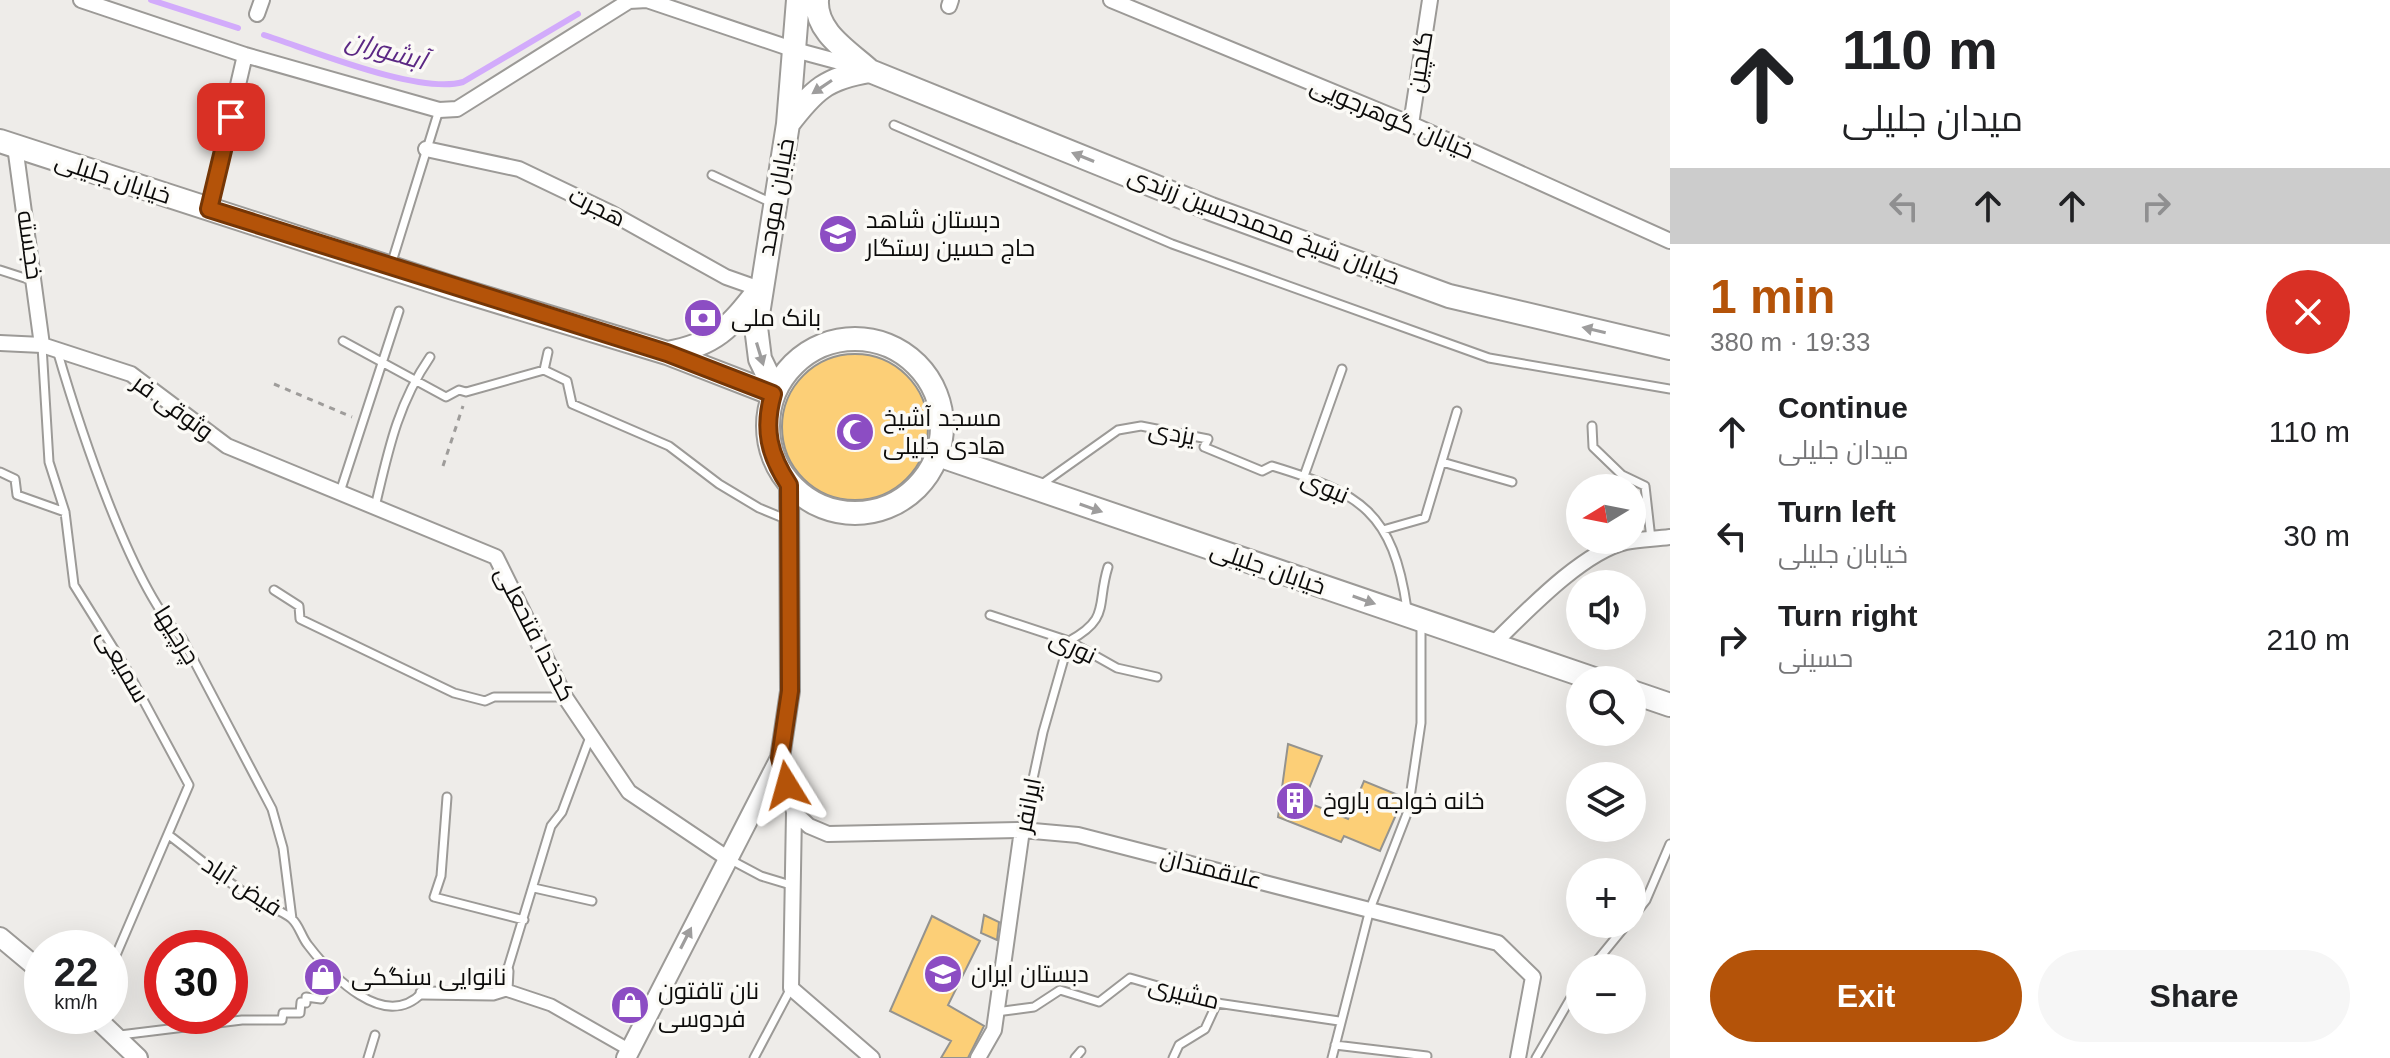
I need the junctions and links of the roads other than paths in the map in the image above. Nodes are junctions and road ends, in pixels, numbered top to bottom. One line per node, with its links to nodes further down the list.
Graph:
1 (81, 0): 6 (street)
2 (1111, 0): 10 (street, خیابان گوهرجویی)
3 (1427, 1): 10 (street, گلچین)
4 (810, 3): 5 (main road, خیابان موحد); 7 (main road, خیابان شیخ محمدحسین زرندی)
5 (795, 50): 7 (street); 8 (street); 9 (main road, خیابان موحد)
6 (245, 55): 8 (street); 16 (street)
7 (870, 71): 9 (main road, one-way to 9); 26 (main road, خیابان شیخ محمدحسین زرندی, one-way to 7)
8 (439, 110): 13 (lane)
9 (788, 124): 15 (main road, خیابان موحد)
10 (1411, 124): 17 (street, خیابان گوهرجویی)
11 (894, 125): 34 (lane)
12 (8, 143): 16 (main road, خیابان جلیلی); 20 (street, خجسته)
13 (426, 149): 18 (lane); 21 (street, هجرت)
14 (712, 175): 15 (lane)
15 (775, 204): 21 (main road, خیابان موحد)
16 (209, 209): 18 (main road, خیابان جلیلی)
17 (1670, 241)
18 (391, 268): 28 (main road, خیابان جلیلی)
19 (0, 270): 20 (lane)
20 (36, 282): 25 (street, خجسته)
21 (760, 289): 28 (main road); 35 (main road, خیابان موحد, one-way to 35)
22 (399, 311): 30 (lane)
23 (343, 341): 30 (lane)
24 (0, 343): 25 (street, وثوقی فر)
25 (49, 347): 46 (street, وثوقی فر); 48 (lane, سمیعی); 77 (lane, چرچیها)
26 (1670, 348)
27 (548, 352): 32 (lane)
28 (667, 353): 35 (main road, خیابان جلیلی)
29 (430, 357): 33 (lane)
30 (383, 361): 33 (lane); 46 (lane)
31 (1342, 369): 42 (lane)
32 (544, 370): 33 (lane); 49 (lane)
33 (415, 379): 47 (lane)
34 (1670, 389)
35 (774, 392): 38 (main road); 44 (main road)
36 (1457, 411): 39 (lane)
37 (1592, 426): 52 (lane)
38 (938, 455): 44 (main road); 45 (main road, خیابان جلیلی)
39 (1442, 462): 43 (lane); 50 (lane)
40 (1262, 471): 42 (lane, نبوی); 45 (lane, یزدی)
41 (0, 472): 48 (lane)
42 (1304, 476): 50 (lane, نبوی)
43 (1512, 482)
44 (789, 485): 49 (street)
45 (1036, 489): 56 (main road, خیابان جلیلی, one-way to 56)
46 (340, 493): 47 (street, کدخدا فتحعلی)
47 (375, 507): 61 (street, کدخدا فتحعلی)
48 (65, 512): 69 (lane, سمیعی)
49 (790, 521): 65 (street)
50 (1383, 530): 56 (lane, نبوی)
51 (1670, 537): 52 (street)
52 (1651, 539): 58 (street)
53 (1108, 567): 57 (lane)
54 (274, 590): 61 (lane)
55 (990, 615): 57 (lane, نوری)
56 (1414, 618): 58 (main road, خیابان جلیلی); 76 (lane, نبوی)
57 (1069, 641): 60 (lane, نوری); 68 (lane, ایرانفر)
58 (1493, 644): 59 (main road, خیابان جلیلی)
59 (1566, 669)
60 (1157, 677)
61 (565, 697): 64 (street, کدخدا فتحعلی)
62 (1646, 697): 63 (main road)
63 (1670, 705)
64 (591, 735): 71 (street, کدخدا فتحعلی); 73 (lane)
65 (780, 758): 67 (street); 71 (street)
66 (447, 797): 78 (lane)
67 (794, 812): 68 (street, علاقمندان); 72 (street)
68 (1022, 830): 76 (street, علاقمندان); 91 (street, ایرانفر)
69 (170, 836): 77 (lane, فیض آباد); 79 (lane, سمیعی)
70 (1670, 844): 74 (lane)
71 (727, 858): 72 (lane); 96 (street, one-way to 71)
72 (794, 886): 86 (street)
73 (534, 888): 75 (lane); 78 (lane)
74 (1646, 900)
75 (592, 901)
76 (1370, 909): 92 (lane, نبوی); 105 (street, علاقمندان)
77 (292, 919): 85 (lane, فیض آباد)
78 (524, 920): 84 (lane)
79 (128, 930)
80 (0, 937): 83 (street)
81 (1616, 938): 82 (lane)
82 (1602, 954)
83 (24, 957)
84 (507, 971): 87 (street)
85 (333, 977): 88 (lane, فیض آباد); 93 (lane)
86 (791, 988): 100 (lane); 101 (street)
87 (506, 990): 88 (street); 96 (street)
88 (422, 993)
89 (1217, 1003): 91 (lane, مشیری); 92 (lane, مشیری); 103 (lane)
90 (1566, 1006): 106 (lane)
91 (996, 1012): 102 (street, ایرانفر)
92 (1339, 1021): 95 (lane, نبوی)
93 (118, 1035): 98 (street)
94 (375, 1035): 99 (lane)
95 (1335, 1045): 97 (lane); 104 (lane, نبوی)
96 (627, 1054)
97 (1427, 1056)
98 (138, 1058)
99 (368, 1058)
100 (754, 1058)
101 (872, 1058)
102 (978, 1058)
103 (1173, 1058)
104 (1332, 1058)
105 (1518, 1058)
106 (1536, 1058)

